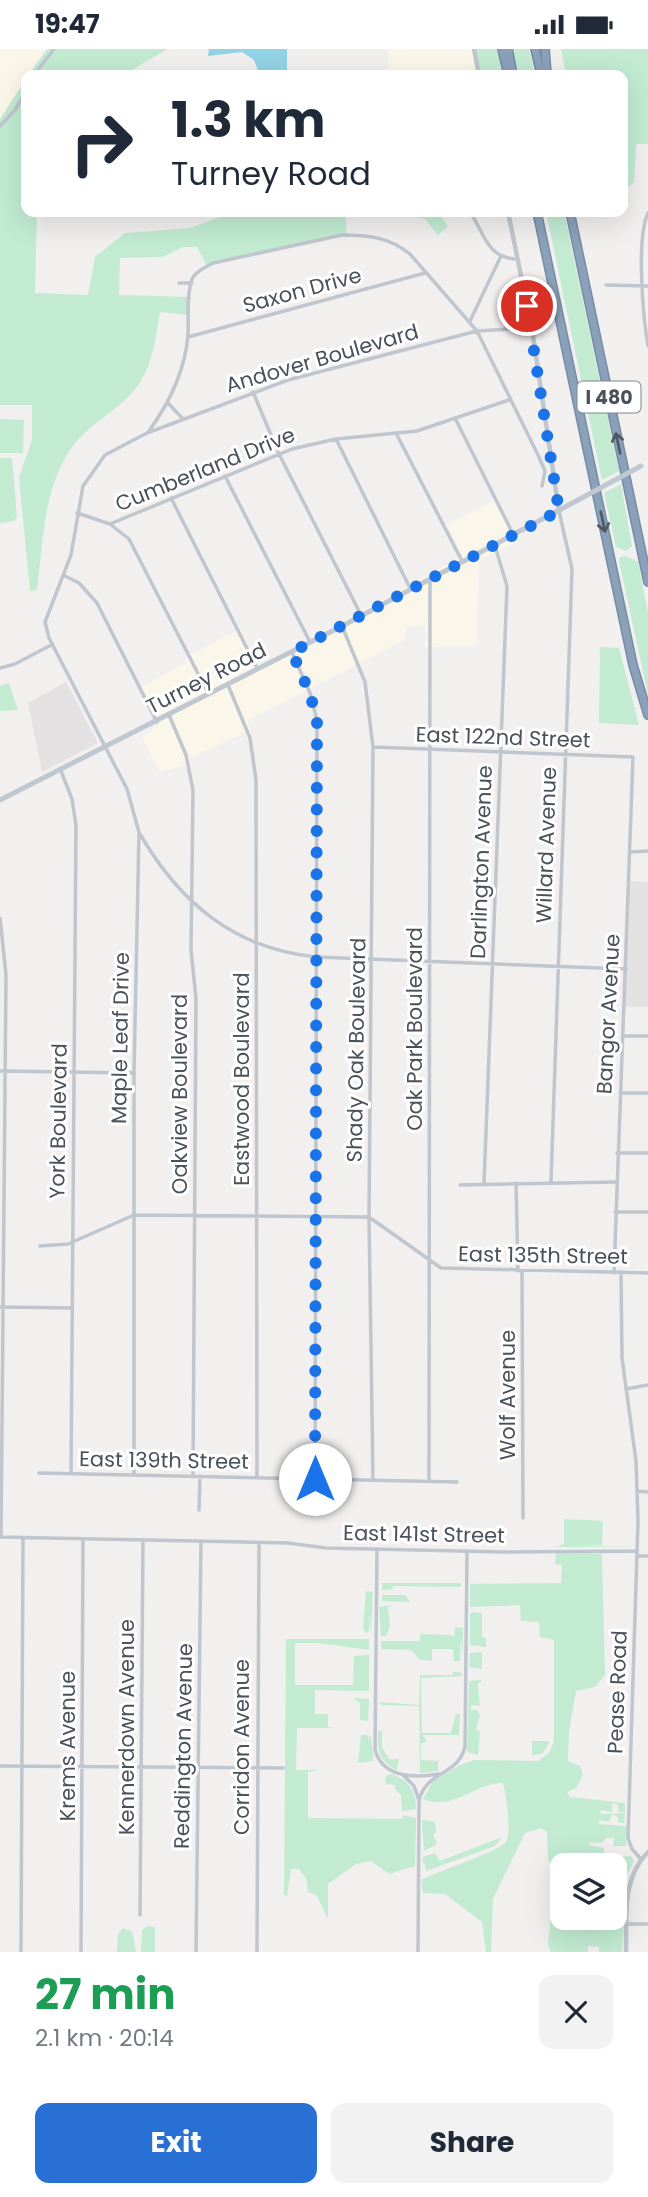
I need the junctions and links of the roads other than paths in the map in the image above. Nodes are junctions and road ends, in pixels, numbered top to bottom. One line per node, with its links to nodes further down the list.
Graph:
1 (54, 49): 7 (street)
2 (474, 49): 8 (street)
3 (502, 49): 9 (highway)
4 (508, 49): 10 (highway)
5 (535, 49): 11 (highway)
6 (545, 49): 12 (highway)
7 (38, 70)
8 (478, 70)
9 (508, 70)
10 (510, 70)
11 (540, 70)
12 (547, 70)
13 (21, 100): 14 (street)
14 (0, 126)
15 (648, 213): 26 (street)
16 (473, 217): 20 (street)
17 (509, 217): 45 (street)
18 (538, 217): 66 (highway, I 480, one-way to 66)
19 (571, 217): 53 (highway, I 480, one-way to 19)
20 (500, 258): 21 (street); 27 (street)
21 (514, 259)
22 (425, 273): 24 (street); 27 (street); 30 (street, Saxon Drive)
23 (179, 283): 24 (street)
24 (191, 283): 30 (street)
25 (606, 285): 26 (street)
26 (645, 286): 31 (street)
27 (470, 321): 29 (street)
28 (528, 328): 29 (street, Andover Boulevard)
29 (477, 331): 32 (street, Andover Boulevard); 33 (street)
30 (188, 337): 34 (street)
31 (648, 346)
32 (253, 392): 35 (street, Andover Boulevard); 40 (street)
33 (509, 400): 36 (street, Cumberland Drive); 43 (street)
34 (168, 403): 35 (street); 37 (street)
35 (183, 419): 37 (street, Andover Boulevard)
36 (456, 420): 38 (street, Cumberland Drive); 48 (street)
37 (147, 433): 46 (street, Andover Boulevard)
38 (397, 435): 39 (street, Cumberland Drive); 50 (street)
39 (336, 439): 40 (street, Cumberland Drive); 54 (street)
40 (279, 454): 42 (street, Cumberland Drive); 55 (street)
41 (648, 463): 45 (main road, Turney Road, bridge)
42 (225, 476): 44 (street, Cumberland Drive); 58 (street)
43 (542, 487)
44 (171, 498): 47 (street, Cumberland Drive); 62 (street)
45 (559, 511): 48 (main road, Turney Road); 72 (street, Willard Avenue)
46 (77, 513): 47 (street, Cumberland Drive); 51 (street, Andover Boulevard)
47 (110, 524): 64 (street)
48 (513, 534): 49 (main road, Turney Road)
49 (494, 544): 50 (main road, Turney Road); 71 (street, Darlington Avenue)
50 (462, 561): 52 (main road, Turney Road)
51 (65, 576): 56 (street, Andover Boulevard); 67 (street)
52 (430, 578): 54 (main road, Turney Road); 70 (street, Oak Park Boulevard)
53 (648, 582)
54 (410, 588): 55 (main road, Turney Road)
55 (361, 615): 57 (main road, Turney Road)
56 (45, 622): 59 (street, Maple Leaf Drive)
57 (342, 626): 58 (main road, Turney Road); 69 (street, Shady Oak Boulevard)
58 (310, 643): 60 (main road, Turney Road)
59 (52, 645): 61 (street); 68 (street, Maple Leaf Drive)
60 (292, 652): 62 (main road, Turney Road); 82 (street)
61 (0, 668)
62 (258, 670): 63 (main road, Turney Road)
63 (228, 685): 64 (main road, Turney Road); 81 (street, Eastwood Boulevard)
64 (208, 695): 65 (main road, Turney Road)
65 (169, 715): 67 (main road, Turney Road); 79 (street, Oakview Boulevard)
66 (648, 715)
67 (157, 722): 68 (main road, Turney Road)
68 (106, 747): 74 (main road, Turney Road); 76 (street, Maple Leaf Drive)
69 (373, 747): 70 (street, East 122nd Street); 83 (street, Shady Oak Boulevard)
70 (431, 750): 71 (street, East 122nd Street); 84 (street, Oak Park Boulevard)
71 (501, 753): 72 (street, East 122nd Street); 85 (street, Darlington Avenue)
72 (565, 755): 73 (street, East 122nd Street); 86 (street, Willard Avenue)
73 (633, 757): 78 (street, Bangor Avenue)
74 (61, 771): 75 (main road, Turney Road); 91 (street, York Boulevard)
75 (0, 800)
76 (139, 832): 79 (street); 92 (street, Maple Leaf Drive)
77 (648, 851): 78 (street)
78 (630, 852): 87 (street, Bangor Avenue)
79 (192, 904): 81 (street); 105 (street, Oakview Boulevard)
80 (0, 918): 90 (street)
81 (256, 943): 82 (street); 106 (street, Eastwood Boulevard)
82 (316, 957): 83 (street); 107 (street)
83 (373, 959): 84 (street); 108 (street, Shady Oak Boulevard)
84 (430, 961): 85 (street); 112 (street, Oak Park Boulevard)
85 (492, 964): 86 (street); 100 (street, Darlington Avenue)
86 (558, 966): 87 (street); 97 (street, Willard Avenue)
87 (626, 969): 88 (street, Bangor Avenue)
88 (624, 1035): 89 (street); 93 (street, Bangor Avenue)
89 (648, 1036)
90 (2, 1071): 91 (street); 110 (street)
91 (74, 1072): 92 (street); 109 (street, York Boulevard)
92 (134, 1073): 104 (street, Maple Leaf Drive)
93 (620, 1093): 94 (street); 95 (street, Bangor Avenue)
94 (648, 1093)
95 (617, 1153): 96 (street); 98 (street, Bangor Avenue)
96 (648, 1153)
97 (551, 1181): 98 (street); 99 (street)
98 (615, 1182): 102 (street, Bangor Avenue)
99 (516, 1183): 100 (street); 113 (street, Wolf Avenue)
100 (484, 1184): 101 (street)
101 (460, 1185)
102 (615, 1212): 103 (street); 115 (street, Bangor Avenue)
103 (648, 1212)
104 (134, 1215): 105 (street); 109 (street); 124 (street, Maple Leaf Drive)
105 (194, 1216): 106 (street); 125 (street, Oakview Boulevard)
106 (257, 1216): 107 (street); 127 (street, Eastwood Boulevard)
107 (314, 1217): 108 (street); 128 (street)
108 (369, 1217): 112 (street, East 135th Street); 129 (street, Shady Oak Boulevard)
109 (72, 1243): 111 (street); 118 (street, York Boulevard)
110 (2, 1245): 117 (street)
111 (40, 1246)
112 (429, 1260): 113 (street, East 135th Street); 130 (street, Oak Park Boulevard)
113 (520, 1271): 115 (street, East 135th Street); 135 (street, Wolf Avenue)
114 (621, 1272): 115 (street, East 135th Street); 116 (street, East 135th Street); 120 (street)
115 (614, 1273)
116 (648, 1273)
117 (1, 1307): 118 (street); 121 (street)
118 (72, 1308): 123 (street, York Boulevard)
119 (648, 1385): 120 (street)
120 (625, 1389): 132 (street)
121 (1, 1471): 136 (street)
122 (39, 1473): 123 (street, East 139th Street)
123 (71, 1474): 124 (street, East 139th Street)
124 (134, 1475): 125 (street, East 139th Street)
125 (193, 1476): 126 (street, East 139th Street)
126 (200, 1476): 127 (street, East 139th Street); 134 (street)
127 (257, 1478): 128 (street, East 139th Street)
128 (315, 1479): 129 (street, East 139th Street)
129 (373, 1480): 130 (street, East 139th Street)
130 (429, 1481): 131 (street, East 139th Street)
131 (457, 1482)
132 (637, 1491): 133 (street); 144 (street, Pease Road)
133 (648, 1492)
134 (199, 1510)
135 (523, 1518)
136 (0, 1537): 137 (street, East 141st Street)
137 (23, 1538): 138 (street, East 141st Street); 147 (street)
138 (83, 1539): 139 (street, East 141st Street); 148 (street, Krems Avenue)
139 (143, 1540): 140 (street, East 141st Street); 149 (street, Kennerdown Avenue)
140 (201, 1541): 141 (street, East 141st Street); 150 (street, Reddington Avenue)
141 (258, 1543): 142 (street, East 141st Street); 151 (street, Corridon Avenue)
142 (377, 1549): 143 (street, East 141st Street); 153 (street)
143 (467, 1551): 144 (street, East 141st Street); 154 (street)
144 (637, 1553): 145 (street, East 141st Street); 157 (street, Pease Road)
145 (648, 1556)
146 (0, 1766): 147 (street)
147 (21, 1767): 148 (street); 162 (street)
148 (82, 1767): 149 (street); 163 (street, Krems Avenue)
149 (141, 1767): 150 (street); 158 (street, Kennerdown Avenue)
150 (199, 1768): 151 (street); 164 (street, Reddington Avenue)
151 (257, 1768): 152 (street); 165 (street, Corridon Avenue)
152 (283, 1768)
153 (401, 1774): 154 (street); 155 (street)
154 (439, 1774): 155 (street)
155 (419, 1800): 166 (street)
156 (648, 1852): 157 (street)
157 (641, 1859): 159 (street)
158 (141, 1915)
159 (627, 1924): 160 (street)
160 (648, 1924)
161 (627, 1930): 167 (street)
162 (21, 1952)
163 (81, 1952)
164 (196, 1952)
165 (257, 1952)
166 (418, 1952)
167 (626, 1952)

